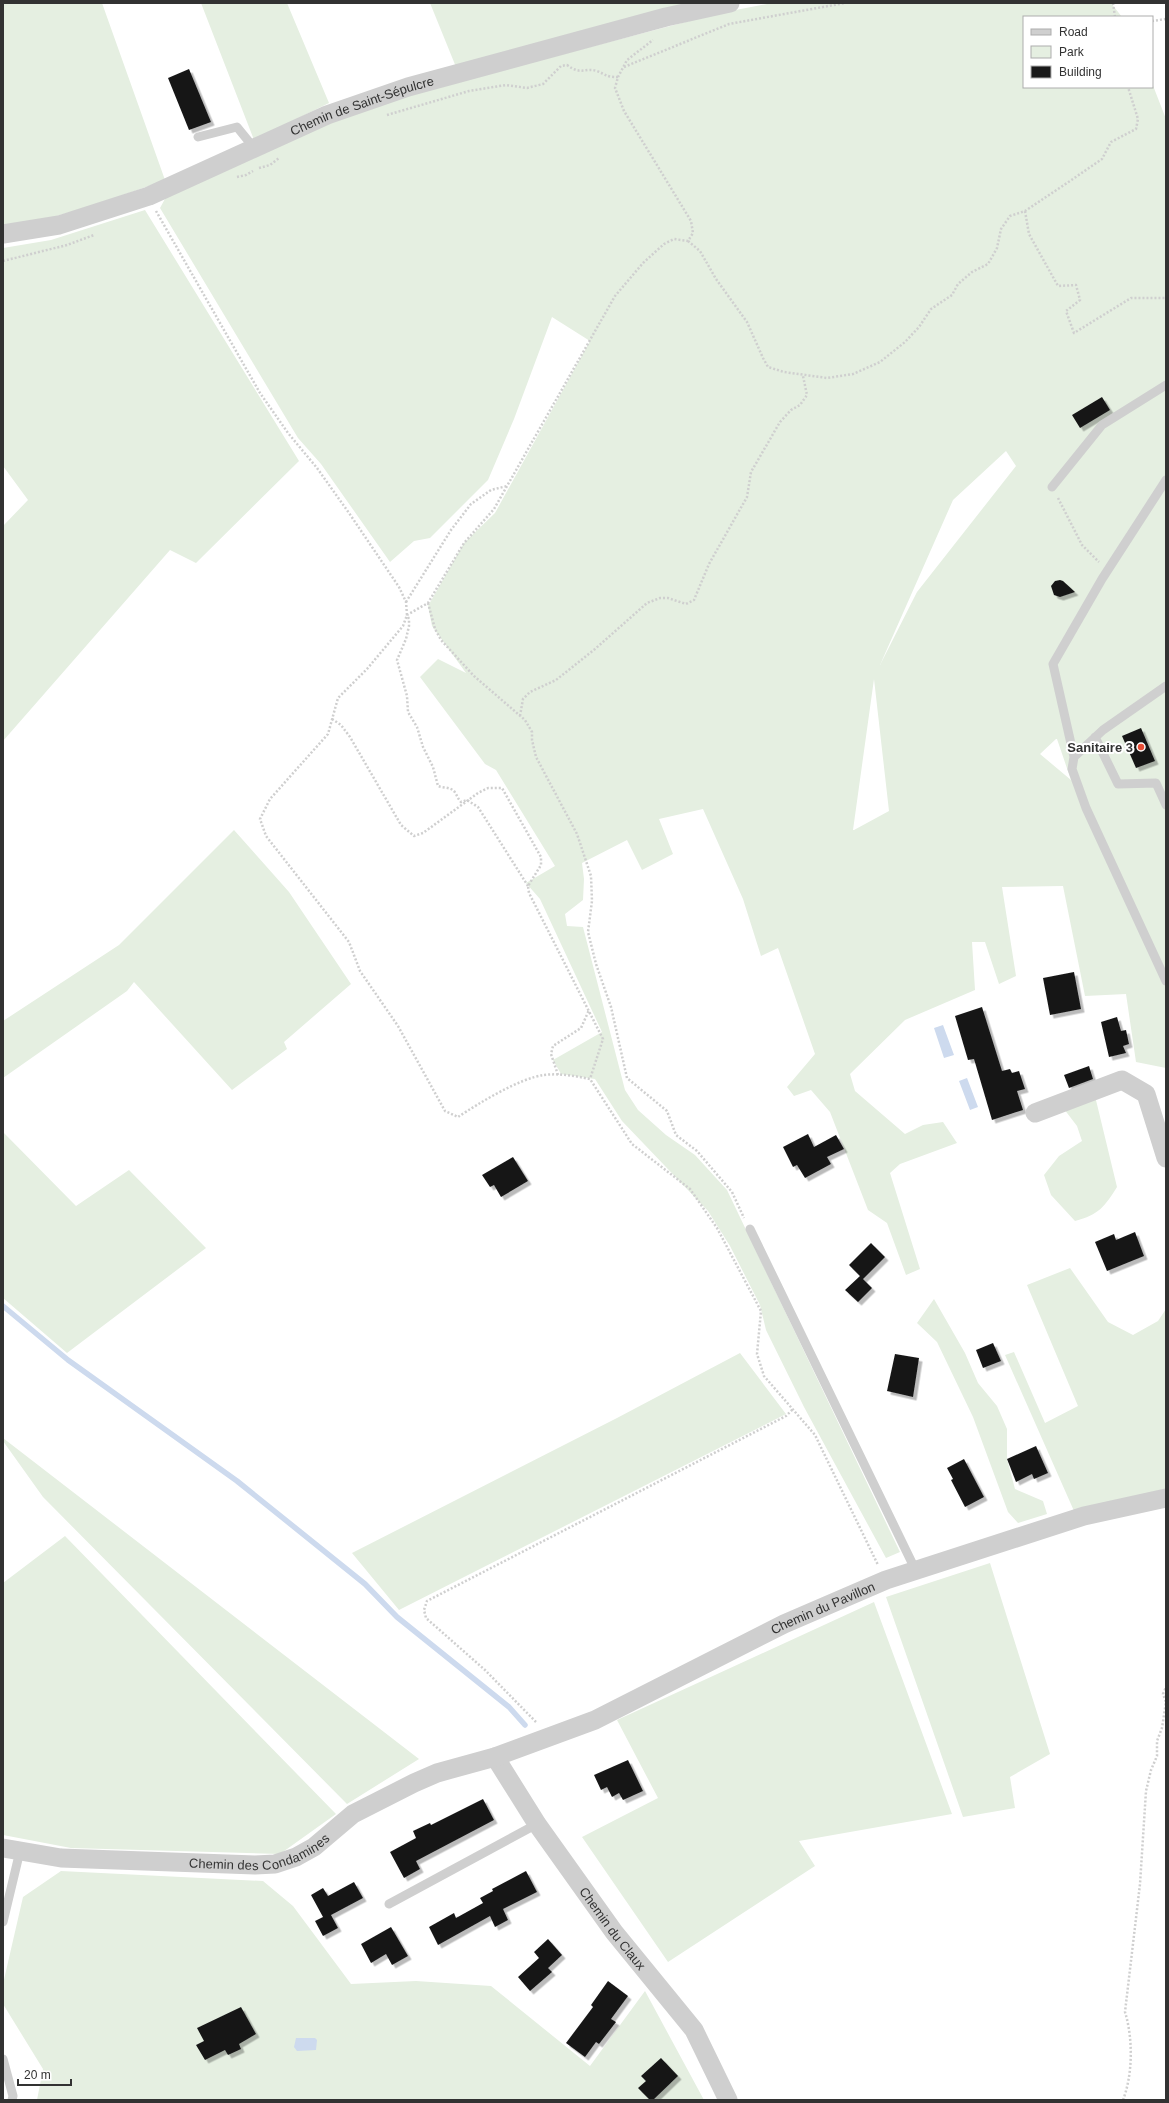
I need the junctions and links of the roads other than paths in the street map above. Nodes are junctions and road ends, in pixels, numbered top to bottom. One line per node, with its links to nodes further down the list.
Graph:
1 (730, 3): 3 (street, Chemin de Saint-Sépulcre)
2 (198, 137): 3 (lane)
3 (254, 148): 4 (street, Chemin de Saint-Sépulcre)
4 (3, 234)
5 (1166, 385): 7 (lane)
6 (1166, 480): 10 (lane)
7 (1052, 487)
8 (1166, 686): 9 (lane)
9 (1095, 737): 10 (lane); 11 (lane)
10 (1074, 756): 12 (lane)
11 (1166, 805)
12 (1166, 981)
13 (1035, 1113): 14 (street)
14 (1166, 1158)
15 (750, 1229): 17 (lane)
16 (1166, 1498): 17 (street, Chemin du Pavillon)
17 (915, 1569): 18 (street, Chemin du Pavillon)
18 (495, 1757): 19 (street, Chemin du Claux); 20 (street, Chemin des Condamines)
19 (537, 1824): 21 (lane); 25 (street, Chemin du Claux)
20 (12, 1850): 22 (lane)
21 (389, 1904)
22 (3, 1922)
23 (3, 2059): 24 (lane)
24 (12, 2100)
25 (728, 2100)

